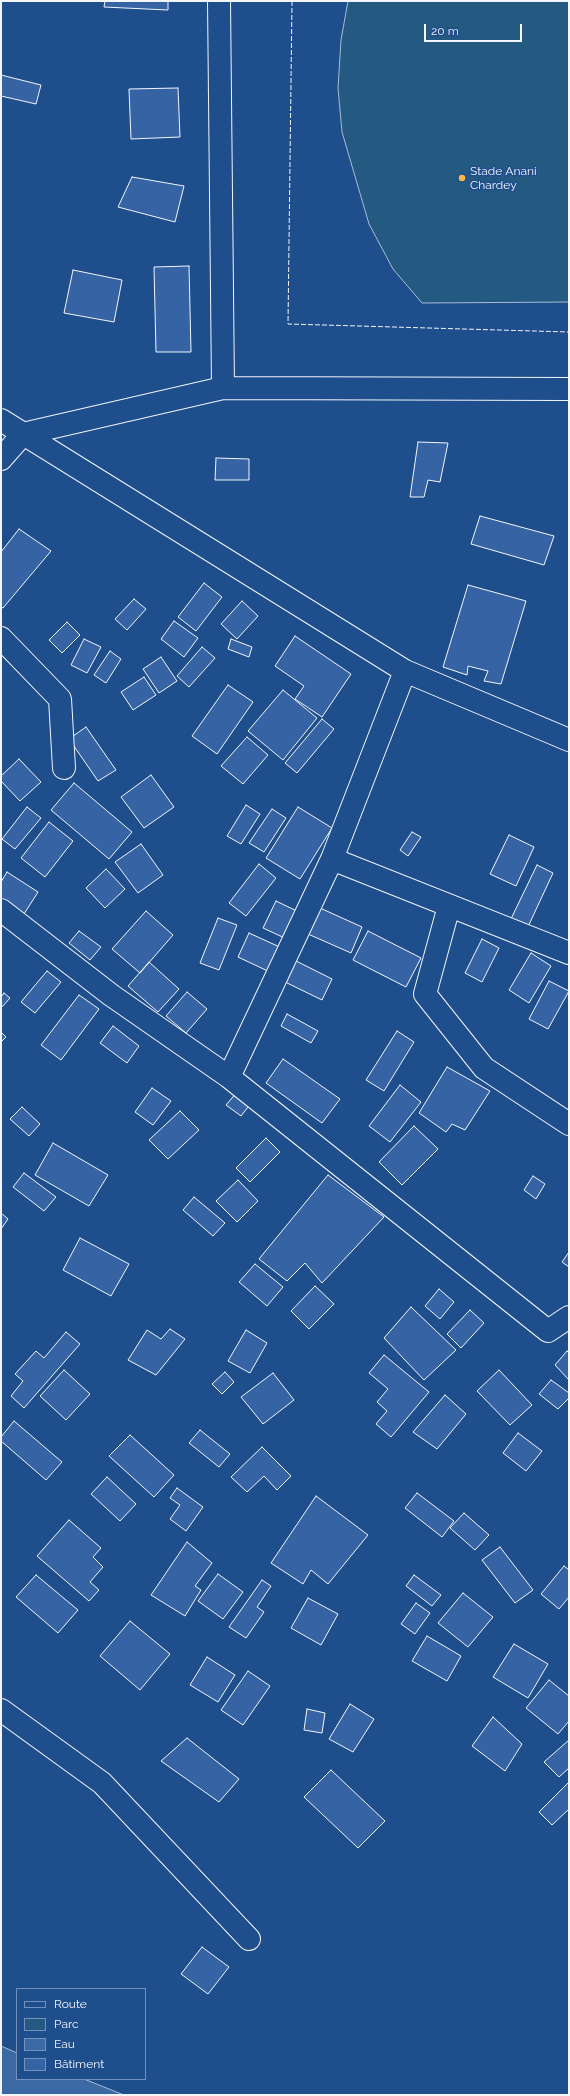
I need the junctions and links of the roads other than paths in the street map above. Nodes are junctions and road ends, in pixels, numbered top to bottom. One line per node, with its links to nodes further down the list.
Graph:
1 (219, 1): 2 (street)
2 (223, 388): 3 (street); 5 (street)
3 (569, 389)
4 (1, 420): 5 (street)
5 (23, 434): 6 (street); 8 (street)
6 (1, 459)
7 (1, 638): 10 (street)
8 (405, 671): 9 (street); 11 (street)
9 (569, 740)
10 (64, 768)
11 (332, 859): 12 (street); 15 (street)
12 (449, 906): 14 (street); 16 (street)
13 (1, 910): 15 (street)
14 (569, 953)
15 (229, 1077): 17 (street)
16 (569, 1124)
17 (569, 1317)
18 (1, 1710): 19 (street)
19 (249, 1939)

